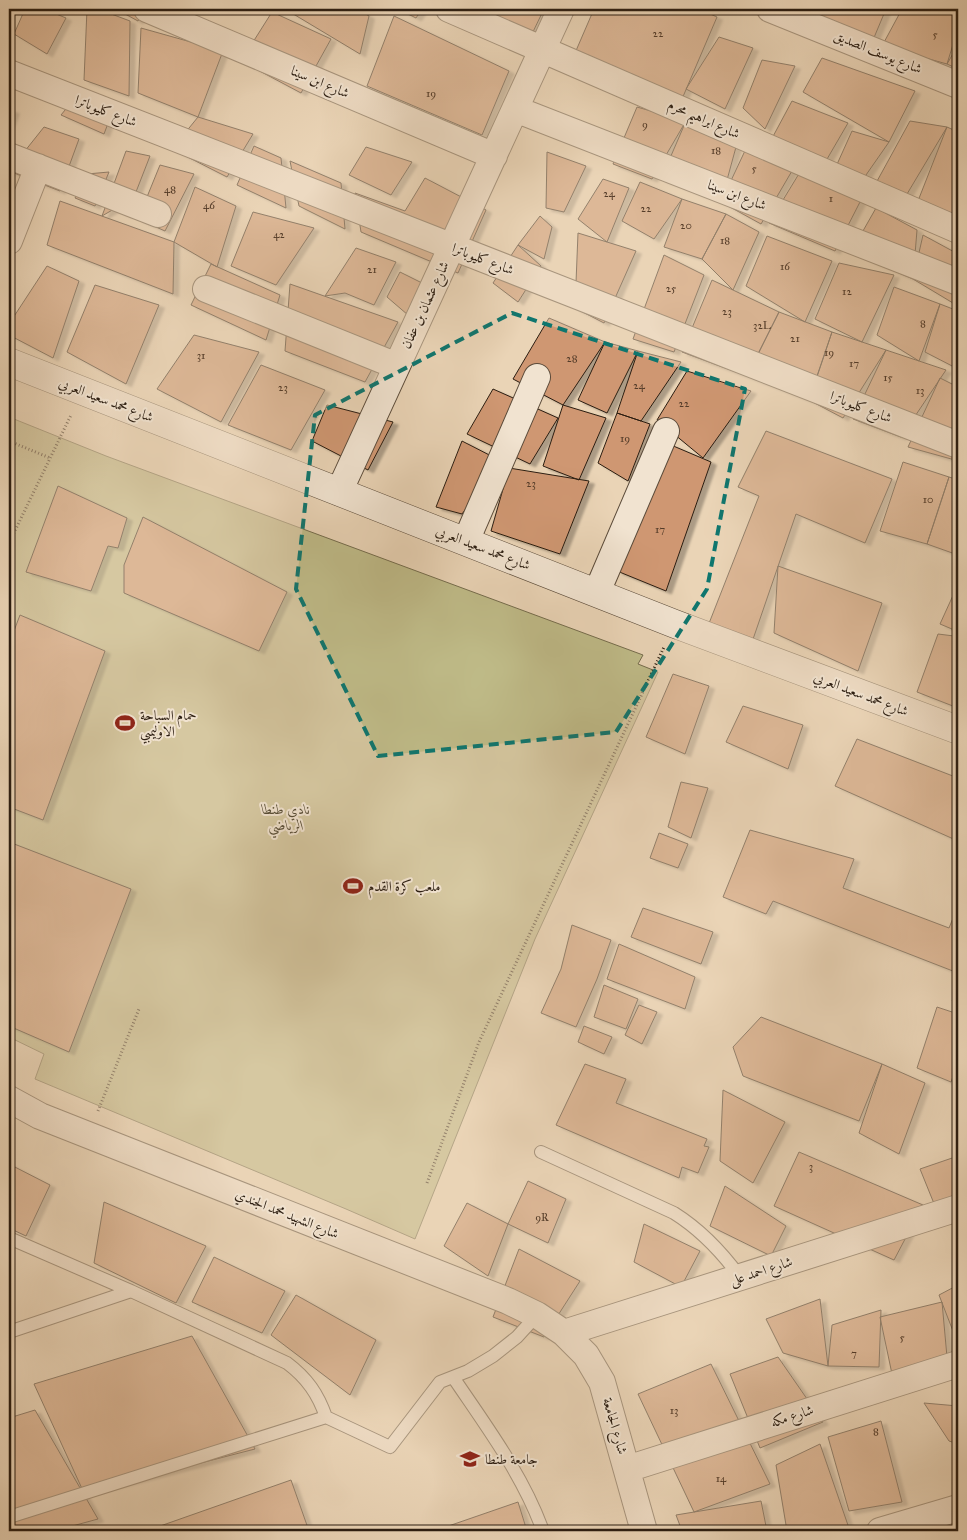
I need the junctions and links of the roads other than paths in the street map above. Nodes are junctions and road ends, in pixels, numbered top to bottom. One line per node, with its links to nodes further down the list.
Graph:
1 (147, 9): 10 (street, شارع ابن سينا)
2 (449, 9): 5 (street, شارع ابراهيم محرم)
3 (561, 9): 5 (street, شارع عثمان بن عفان)
4 (770, 9): 7 (street, شارع يوسف الصديق)
5 (543, 49): 8 (street, شارع عثمان بن عفان); 13 (street, شارع ابراهيم محرم)
6 (9, 73): 15 (street, شارع كليوباترا)
7 (958, 85)
8 (515, 109): 10 (street, شارع عثمان بن عفان); 16 (street, شارع ابن سينا)
9 (9, 156): 11 (street)
10 (494, 156): 15 (street, شارع عثمان بن عفان)
11 (38, 167): 12 (street); 14 (street)
12 (158, 214)
13 (958, 230)
14 (9, 241)
15 (452, 247): 19 (street, شارع عثمان بن عفان); 22 (street, شارع كليوباترا)
16 (958, 282)
17 (206, 289): 19 (street)
18 (9, 362): 23 (street, شارع محمد سعيد العربي)
19 (396, 366): 23 (street, شارع عثمان بن عفان)
20 (537, 376): 24 (street)
21 (666, 431): 25 (street)
22 (958, 445)
23 (339, 492): 24 (street, شارع محمد سعيد العربي)
24 (466, 541): 25 (street, شارع محمد سعيد العربي)
25 (597, 592): 26 (street, شارع محمد سعيد العربي)
26 (958, 730)
27 (9, 1099): 33 (street, شارع الشهيد محمد الجندي)
28 (541, 1152): 31 (lane)
29 (958, 1208): 31 (street, شارع احمد على)
30 (9, 1238): 32 (lane)
31 (740, 1277): 35 (street, شارع احمد على)
32 (131, 1291): 34 (lane); 38 (lane)
33 (536, 1315): 35 (street, شارع الشهيد محمد الجندي); 37 (lane)
34 (9, 1332)
35 (564, 1333): 39 (street, شارع الجامعة)
36 (958, 1364): 39 (street, شارع مكه)
37 (453, 1376): 38 (lane); 42 (lane)
38 (326, 1417): 41 (lane)
39 (627, 1469): 43 (street, شارع الجامعة)
40 (958, 1508): 44 (street)
41 (9, 1516)
42 (543, 1531)
43 (644, 1531)
44 (880, 1531)

